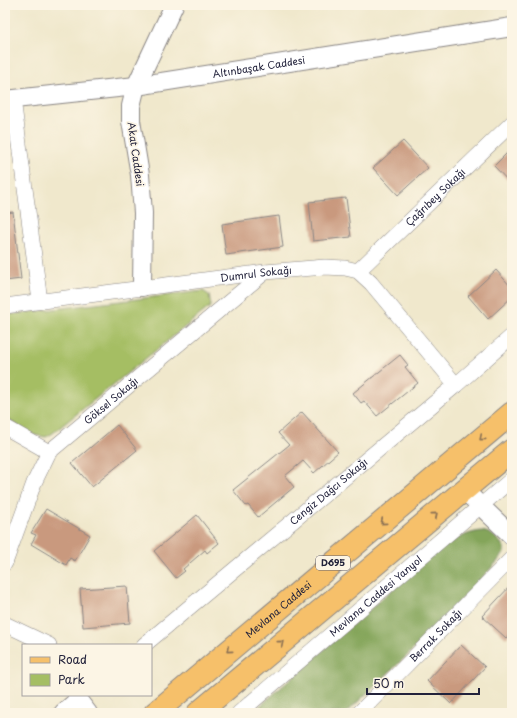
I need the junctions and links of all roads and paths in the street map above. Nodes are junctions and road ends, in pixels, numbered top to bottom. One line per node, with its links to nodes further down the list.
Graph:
1 (174, 5): 3 (street, Akat Caddesi)
2 (512, 27): 3 (street, Altınbaşak Caddesi)
3 (136, 86): 4 (street, Altınbaşak Caddesi); 8 (street, Akat Caddesi)
4 (9, 99): 9 (street)
5 (512, 123): 6 (street, Çağrıbey Sokağı)
6 (358, 271): 7 (street, Dumrul Sokağı); 12 (street)
7 (265, 272): 8 (street, Dumrul Sokağı); 16 (street, Göksel Sokağı)
8 (142, 287): 9 (street, Dumrul Sokağı)
9 (40, 301): 10 (street, Dumrul Sokağı)
10 (5, 306)
11 (512, 336): 12 (street, Cengiz Dağcı Sokağı)
12 (456, 385): 25 (street, Cengiz Dağcı Sokağı)
13 (512, 413): 28 (main road, Mevlana Caddesi / D695, one-way to 28)
14 (5, 427): 16 (street)
15 (512, 450): 18 (main road, D695)
16 (49, 452): 22 (street, Göksel Sokağı)
17 (512, 479): 19 (street, Mevlana Caddesi Yanyol)
18 (464, 490): 19 (street); 29 (main road, D695, one-way to 18)
19 (481, 506): 20 (street); 30 (street, Mevlana Caddesi Yanyol)
20 (512, 536)
21 (512, 558): 31 (street, Berrak Sokağı)
22 (5, 564)
23 (5, 624): 24 (street)
24 (47, 644)
25 (145, 644)
26 (82, 701): 27 (street)
27 (63, 713)
28 (155, 713)
29 (198, 713)
30 (239, 713)
31 (359, 713)

